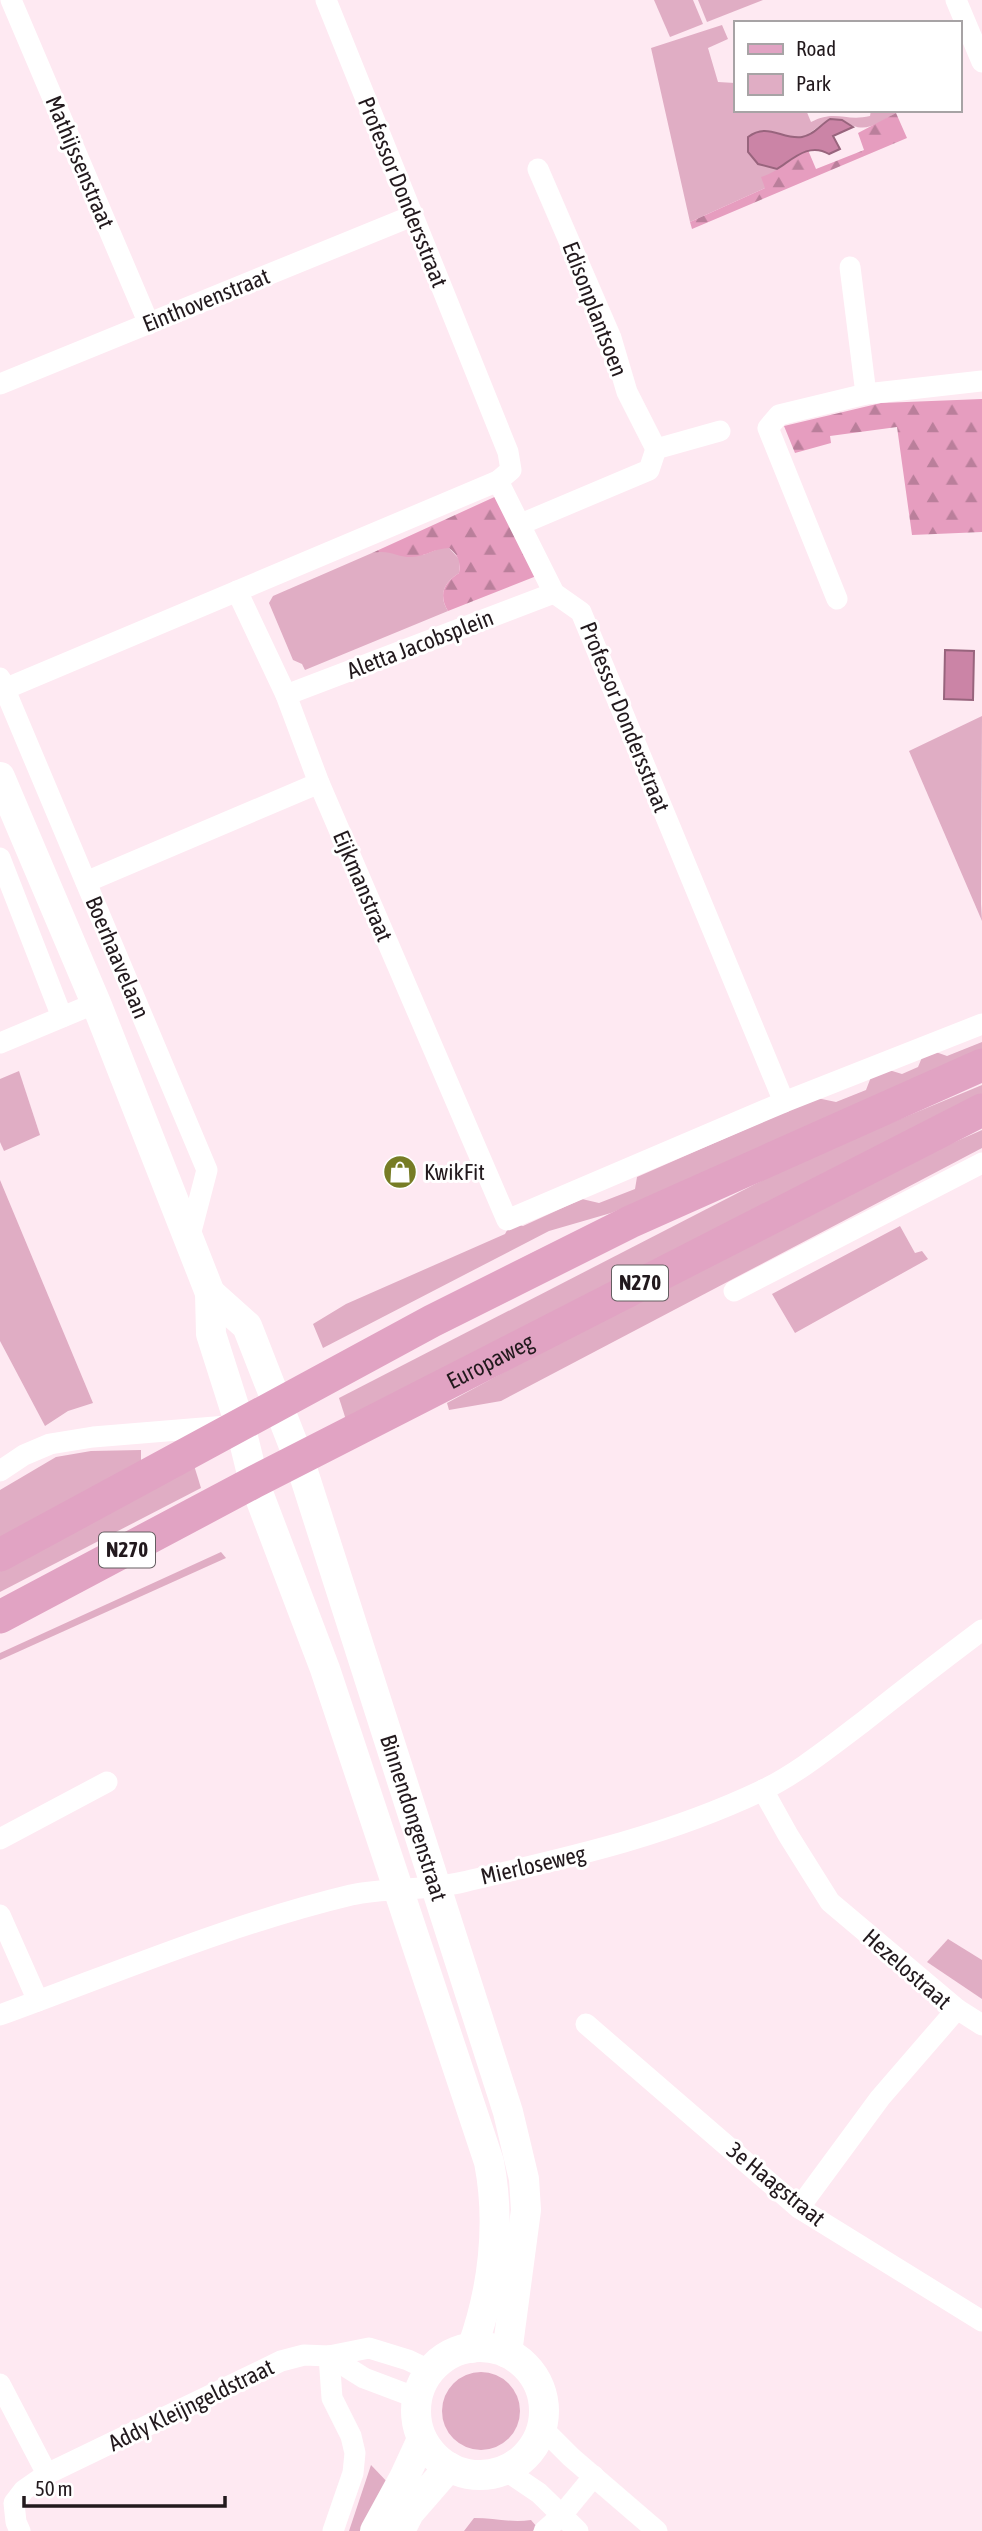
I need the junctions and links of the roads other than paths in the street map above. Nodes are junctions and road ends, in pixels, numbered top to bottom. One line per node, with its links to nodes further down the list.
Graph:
1 (11, 0): 8 (street, Mathijssenstraat)
2 (326, 0): 6 (street, Professor Dondersstraat)
3 (956, 0): 4 (street)
4 (982, 62)
5 (538, 169): 13 (street, Edisonplantsoen)
6 (412, 216): 8 (street, Einthovenstraat); 14 (street, Professor Dondersstraat)
7 (850, 267): 11 (street)
8 (149, 324): 10 (street, Einthovenstraat)
9 (982, 381): 11 (street)
10 (0, 384)
11 (866, 394): 18 (street)
12 (720, 431): 13 (street)
13 (656, 449): 15 (street)
14 (498, 481): 15 (street, Professor Dondersstraat); 16 (street)
15 (521, 524): 17 (street, Professor Dondersstraat)
16 (237, 591): 19 (street); 20 (street)
17 (554, 593): 20 (street, Aletta Jacobsplein); 30 (street, Professor Dondersstraat)
18 (838, 599)
19 (2, 686): 24 (street, Boerhaavelaan)
20 (286, 695): 22 (street)
21 (0, 776): 25 (main road, Boerhaavelaan)
22 (319, 783): 24 (street); 30 (street, Eijkmanstraat)
23 (0, 858): 26 (street)
24 (86, 882): 33 (street, Boerhaavelaan)
25 (96, 1003): 26 (street); 33 (main road, Boerhaavelaan)
26 (62, 1017): 28 (street)
27 (982, 1024): 30 (street)
28 (0, 1043)
29 (982, 1065): 36 (main road, N270)
30 (784, 1102)
31 (982, 1110): 38 (main road, Europaweg / N270)
32 (982, 1163): 34 (street)
33 (189, 1239): 35 (main road, Boerhaavelaan)
34 (734, 1291)
35 (210, 1293): 36 (main road, Boerhaavelaan); 37 (main road, Boerhaavelaan)
36 (279, 1405): 37 (main road, N270); 38 (main road, Binnendongenstraat)
37 (240, 1425): 39 (street); 40 (main road, Binnendongenstraat); 41 (main road, N270)
38 (299, 1459): 40 (main road, Europaweg / N270); 47 (main road, Binnendongenstraat)
39 (0, 1471)
40 (254, 1482): 42 (main road, Europaweg / N270); 48 (main road, Binnendongenstraat)
41 (0, 1555)
42 (0, 1617)
43 (982, 1630): 45 (street, Mierloseweg)
44 (107, 1782): 46 (street)
45 (763, 1790): 47 (street, Mierloseweg); 51 (street, Hezelostraat)
46 (0, 1839)
47 (436, 1885): 48 (street, Mierloseweg); 58 (main road, Binnendongenstraat)
48 (399, 1889): 50 (street, Mierloseweg); 57 (main road, Binnendongenstraat)
49 (0, 1915): 50 (street)
50 (38, 2001): 52 (street, Mierloseweg)
51 (957, 2009): 54 (street); 55 (street, Hezelostraat)
52 (0, 2015)
53 (586, 2024): 55 (street, 3e Haagstraat)
54 (982, 2025)
55 (799, 2208): 56 (street, 3e Haagstraat)
56 (982, 2321)
57 (472, 2348): 58 (main road); 60 (main road)
58 (507, 2353): 63 (main road)
59 (330, 2356): 60 (street, Addy Kleijngeldstraat); 62 (street); 67 (street, Addy Kleijngeldstraat); 71 (street)
60 (431, 2371): 62 (main road)
61 (0, 2384): 67 (street)
62 (417, 2398): 64 (main road)
63 (542, 2428): 66 (main road); 68 (street)
64 (422, 2439): 65 (main road); 72 (main road)
65 (449, 2467): 66 (main road); 73 (main road)
66 (505, 2470): 69 (street)
67 (47, 2474): 70 (street, Addy Kleijngeldstraat)
68 (594, 2476): 69 (street); 76 (street)
69 (561, 2516): 74 (street); 75 (street)
70 (20, 2531)
71 (333, 2531)
72 (375, 2531)
73 (400, 2531)
74 (544, 2531)
75 (578, 2531)
76 (657, 2531)

